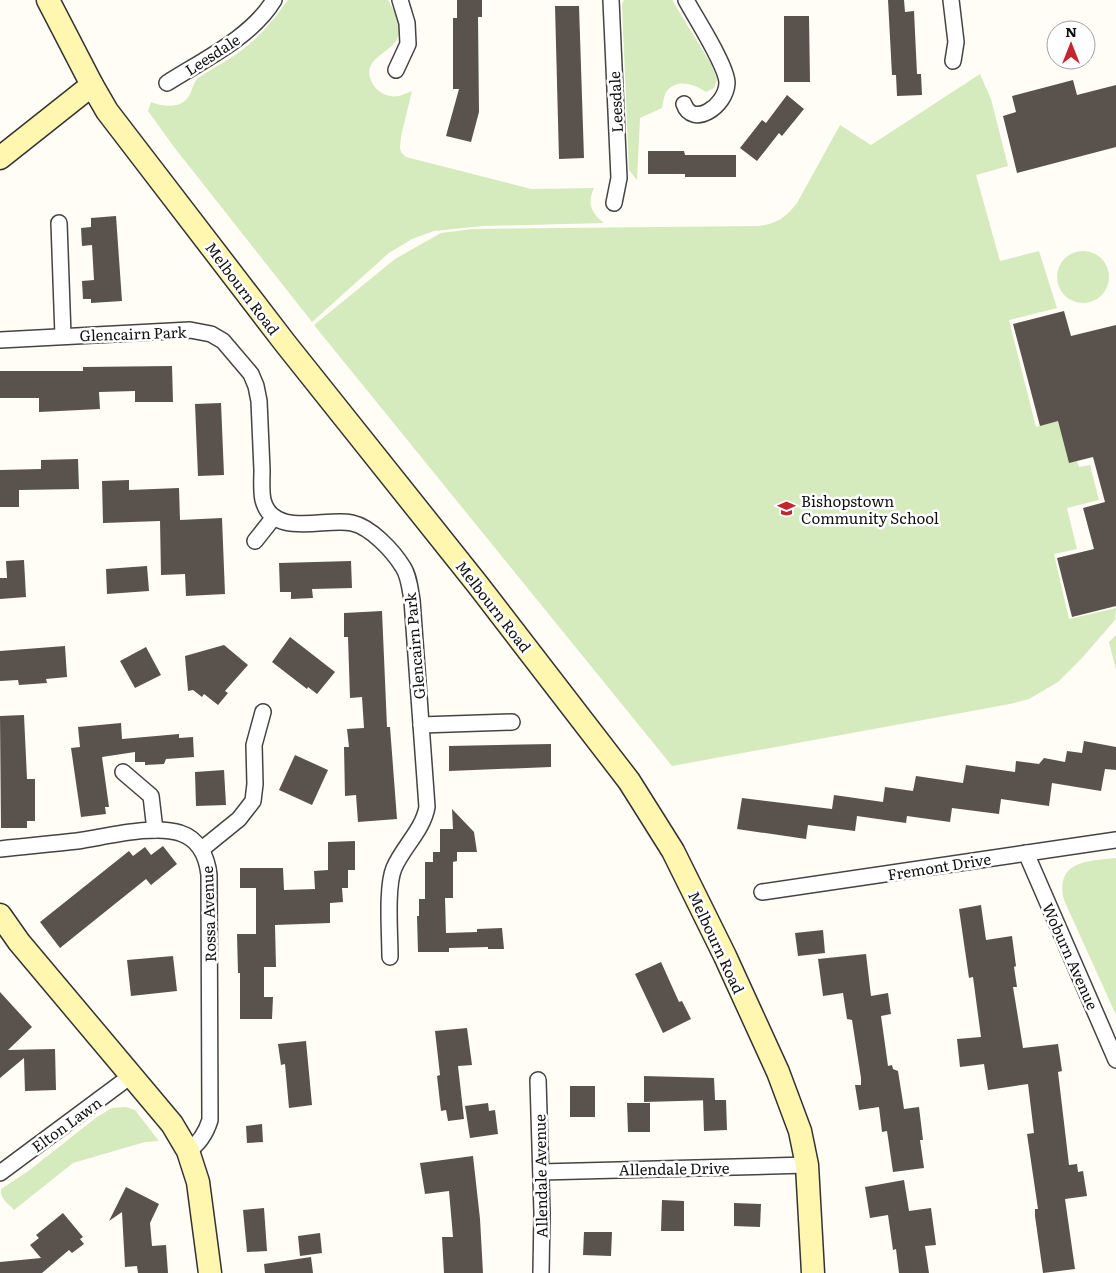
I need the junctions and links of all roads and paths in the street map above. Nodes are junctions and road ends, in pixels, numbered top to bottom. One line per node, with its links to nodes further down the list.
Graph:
1 (48, 0): 10 (street, Melbourn Road)
2 (274, 0): 9 (street, Leesdale)
3 (400, 0): 8 (street)
4 (611, 0): 13 (street, Leesdale)
5 (686, 0): 11 (street)
6 (951, 0): 7 (street)
7 (954, 60)
8 (396, 70)
9 (167, 83)
10 (92, 85): 12 (street); 35 (street, Melbourn Road)
11 (684, 104)
12 (0, 158)
13 (614, 203)
14 (59, 223): 15 (street)
15 (63, 336): 16 (street, Glencairn Park); 17 (street, Glencairn Park)
16 (0, 340)
17 (274, 517): 18 (street); 21 (street, Glencairn Park)
18 (255, 541)
19 (263, 712): 26 (street)
20 (512, 722): 21 (street)
21 (421, 725): 30 (street, Glencairn Park)
22 (123, 772): 23 (street)
23 (155, 830): 25 (street, Rossa Avenue); 26 (street, Rossa Avenue)
24 (1116, 840): 27 (street, Fremont Drive)
25 (0, 849)
26 (202, 849): 34 (street, Rossa Avenue)
27 (1026, 853): 28 (street, Fremont Drive); 31 (street, Woburn Avenue)
28 (762, 892)
29 (0, 915): 32 (street)
30 (390, 957)
31 (1116, 1060)
32 (132, 1075): 34 (street); 37 (street, Elton Lawn)
33 (538, 1080): 36 (street, Allendale Avenue)
34 (188, 1151): 38 (street)
35 (807, 1164): 36 (street, Allendale Drive); 40 (street, Melbourn Road)
36 (541, 1172): 39 (street, Allendale Avenue)
37 (0, 1173)
38 (210, 1273)
39 (541, 1273)
40 (813, 1273)

